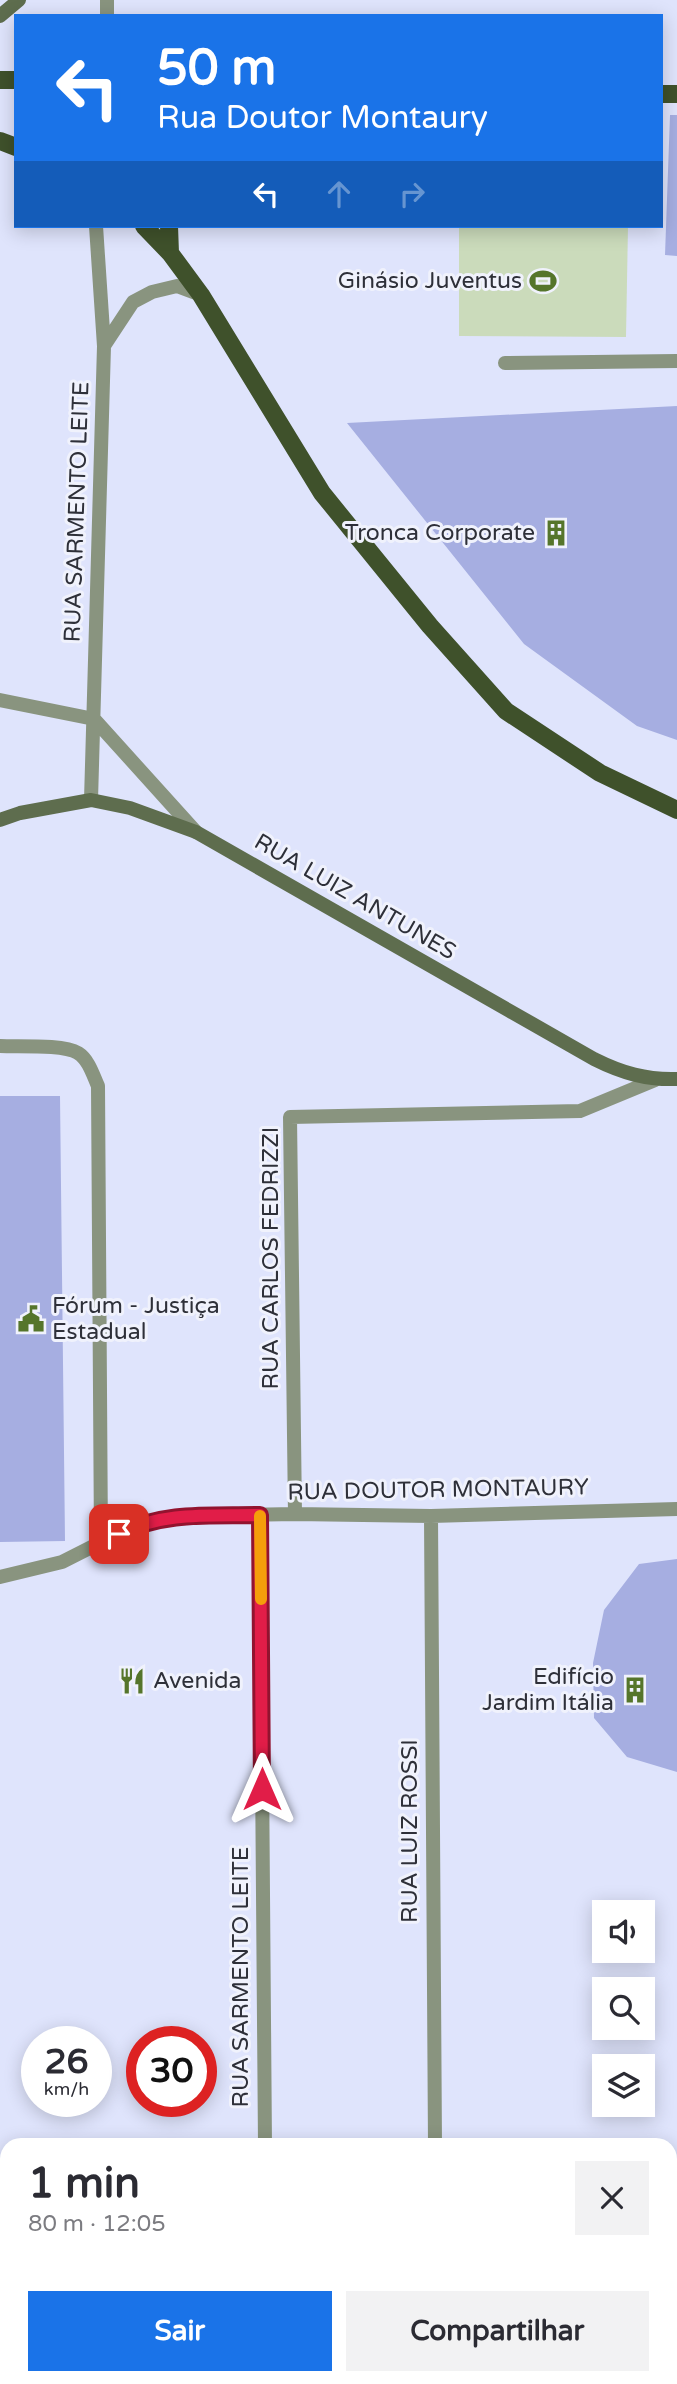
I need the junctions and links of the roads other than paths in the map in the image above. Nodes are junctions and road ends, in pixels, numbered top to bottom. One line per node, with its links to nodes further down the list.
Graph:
1 (19, 0): 2 (street)
2 (0, 16)
3 (96, 228): 8 (street, RUA SARMENTO LEITE)
4 (146, 228): 6 (main road)
5 (169, 228): 6 (main road)
6 (170, 253): 7 (main road)
7 (201, 295): 8 (street); 14 (main road)
8 (104, 346): 12 (street, RUA SARMENTO LEITE)
9 (677, 361): 10 (street)
10 (505, 363)
11 (0, 700): 12 (street)
12 (94, 719): 13 (street, RUA SARMENTO LEITE); 16 (street)
13 (91, 800): 15 (street, RUA LUIZ ANTUNES); 16 (street, RUA LUIZ ANTUNES)
14 (677, 810)
15 (0, 820)
16 (196, 832): 19 (street, RUA LUIZ ANTUNES)
17 (0, 1046): 24 (street)
18 (677, 1079): 19 (street, RUA LUIZ ANTUNES)
19 (655, 1080): 21 (street, RUA CARLOS FEDRIZZI)
20 (677, 1509): 23 (street, RUA DOUTOR MONTAURY)
21 (295, 1514): 22 (street, RUA DOUTOR MONTAURY); 23 (street, RUA DOUTOR MONTAURY)
22 (260, 1515): 24 (street, RUA DOUTOR MONTAURY); 26 (street, RUA SARMENTO LEITE)
23 (431, 1516): 27 (street, RUA LUIZ ROSSI)
24 (101, 1543): 25 (street, RUA DOUTOR MONTAURY)
25 (0, 1577)
26 (265, 2138)
27 (435, 2138)

